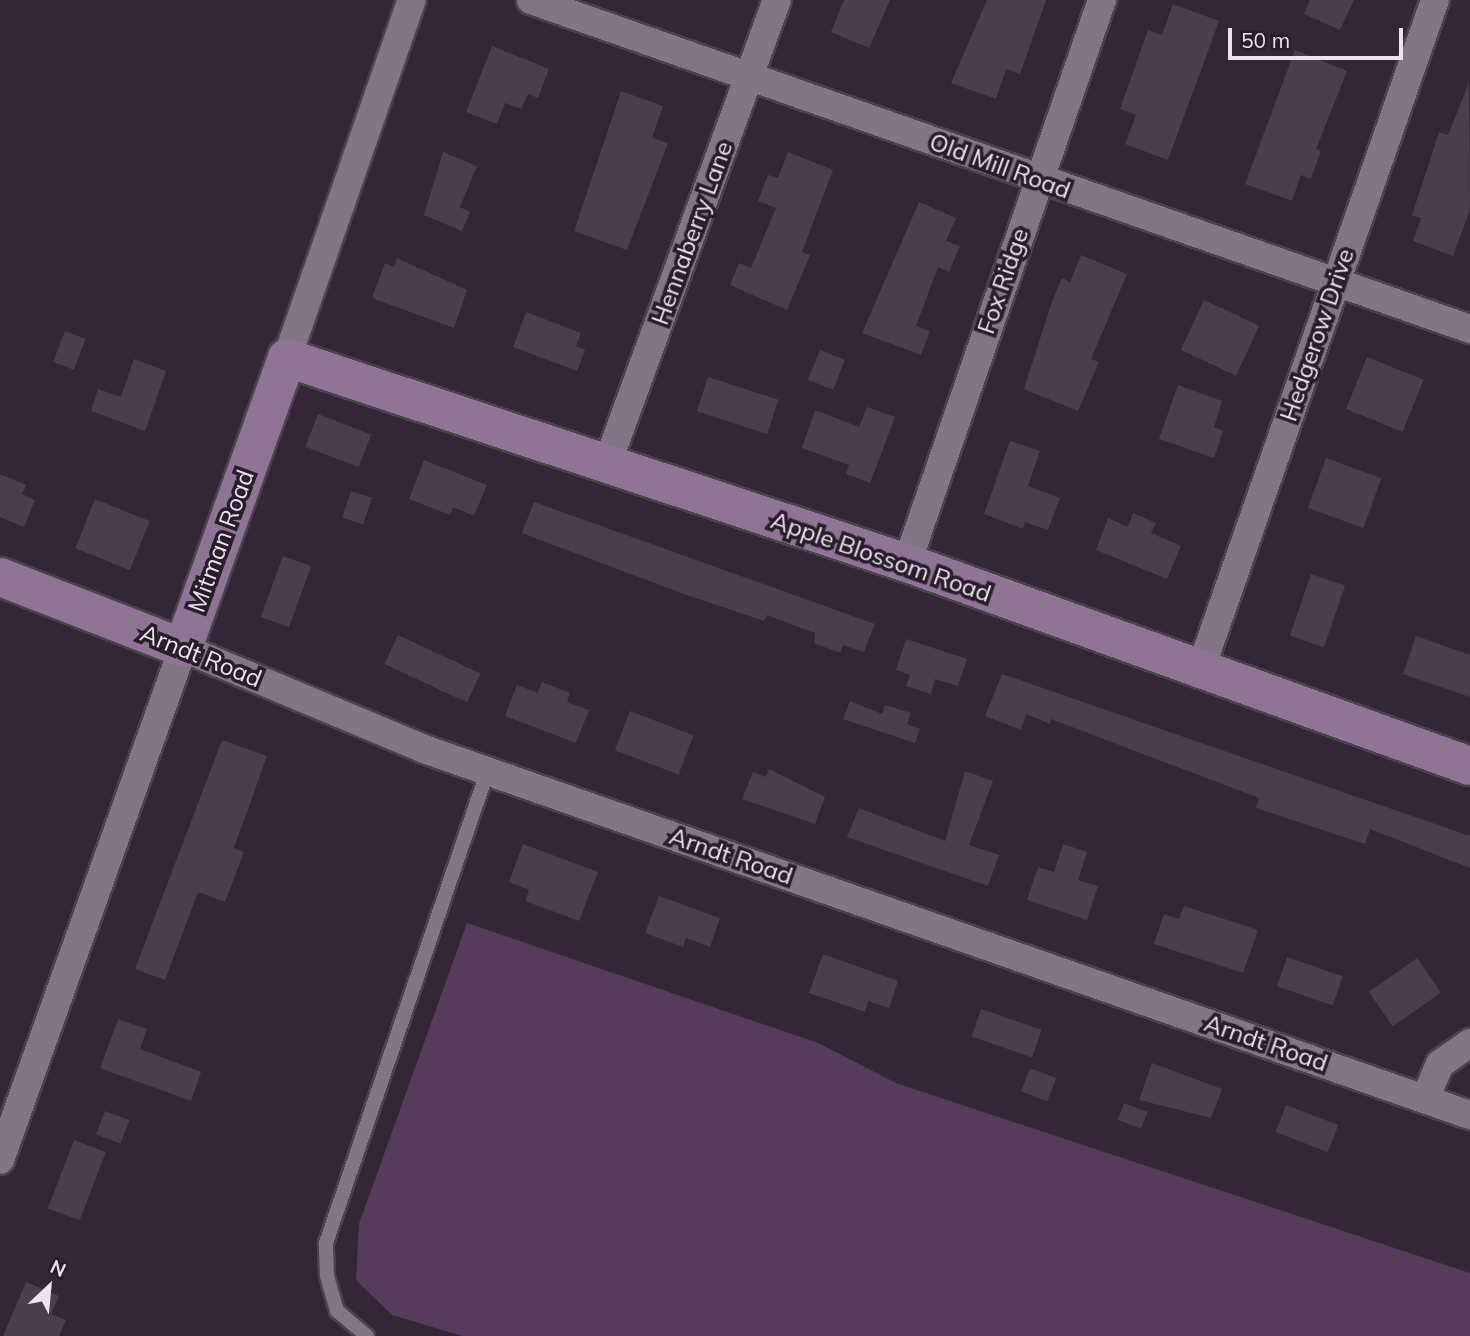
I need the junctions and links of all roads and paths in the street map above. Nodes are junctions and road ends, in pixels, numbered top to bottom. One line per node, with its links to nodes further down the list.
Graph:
1 (412, 0): 10 (street, Mitman Road)
2 (531, 0): 6 (street, Old Mill Road)
3 (777, 0): 6 (street, Hennaberry Lane)
4 (1102, 0): 7 (street, Fox Ridge)
5 (1435, 0): 8 (street, Hedgerow Drive)
6 (750, 76): 7 (street, Old Mill Road); 11 (street, Hennaberry Lane)
7 (1037, 181): 8 (street, Old Mill Road); 12 (street, Fox Ridge)
8 (1335, 282): 9 (street, Old Mill Road); 15 (street, Hedgerow Drive)
9 (1470, 329)
10 (288, 358): 11 (street, Apple Blossom Road); 14 (street, Mitman Road)
11 (606, 467): 12 (street, Apple Blossom Road)
12 (907, 563): 15 (street, Apple Blossom Road)
13 (0, 576): 14 (street, Arndt Road)
14 (183, 648): 17 (street, Arndt Road); 21 (street, Mitman Road)
15 (1200, 671): 16 (street, Apple Blossom Road)
16 (1470, 766)
17 (488, 770): 19 (street, Arndt Road); 22 (lane)
18 (1470, 1042): 19 (street)
19 (1425, 1099): 20 (street, Arndt Road)
20 (1470, 1115)
21 (0, 1160)
22 (366, 1336)

